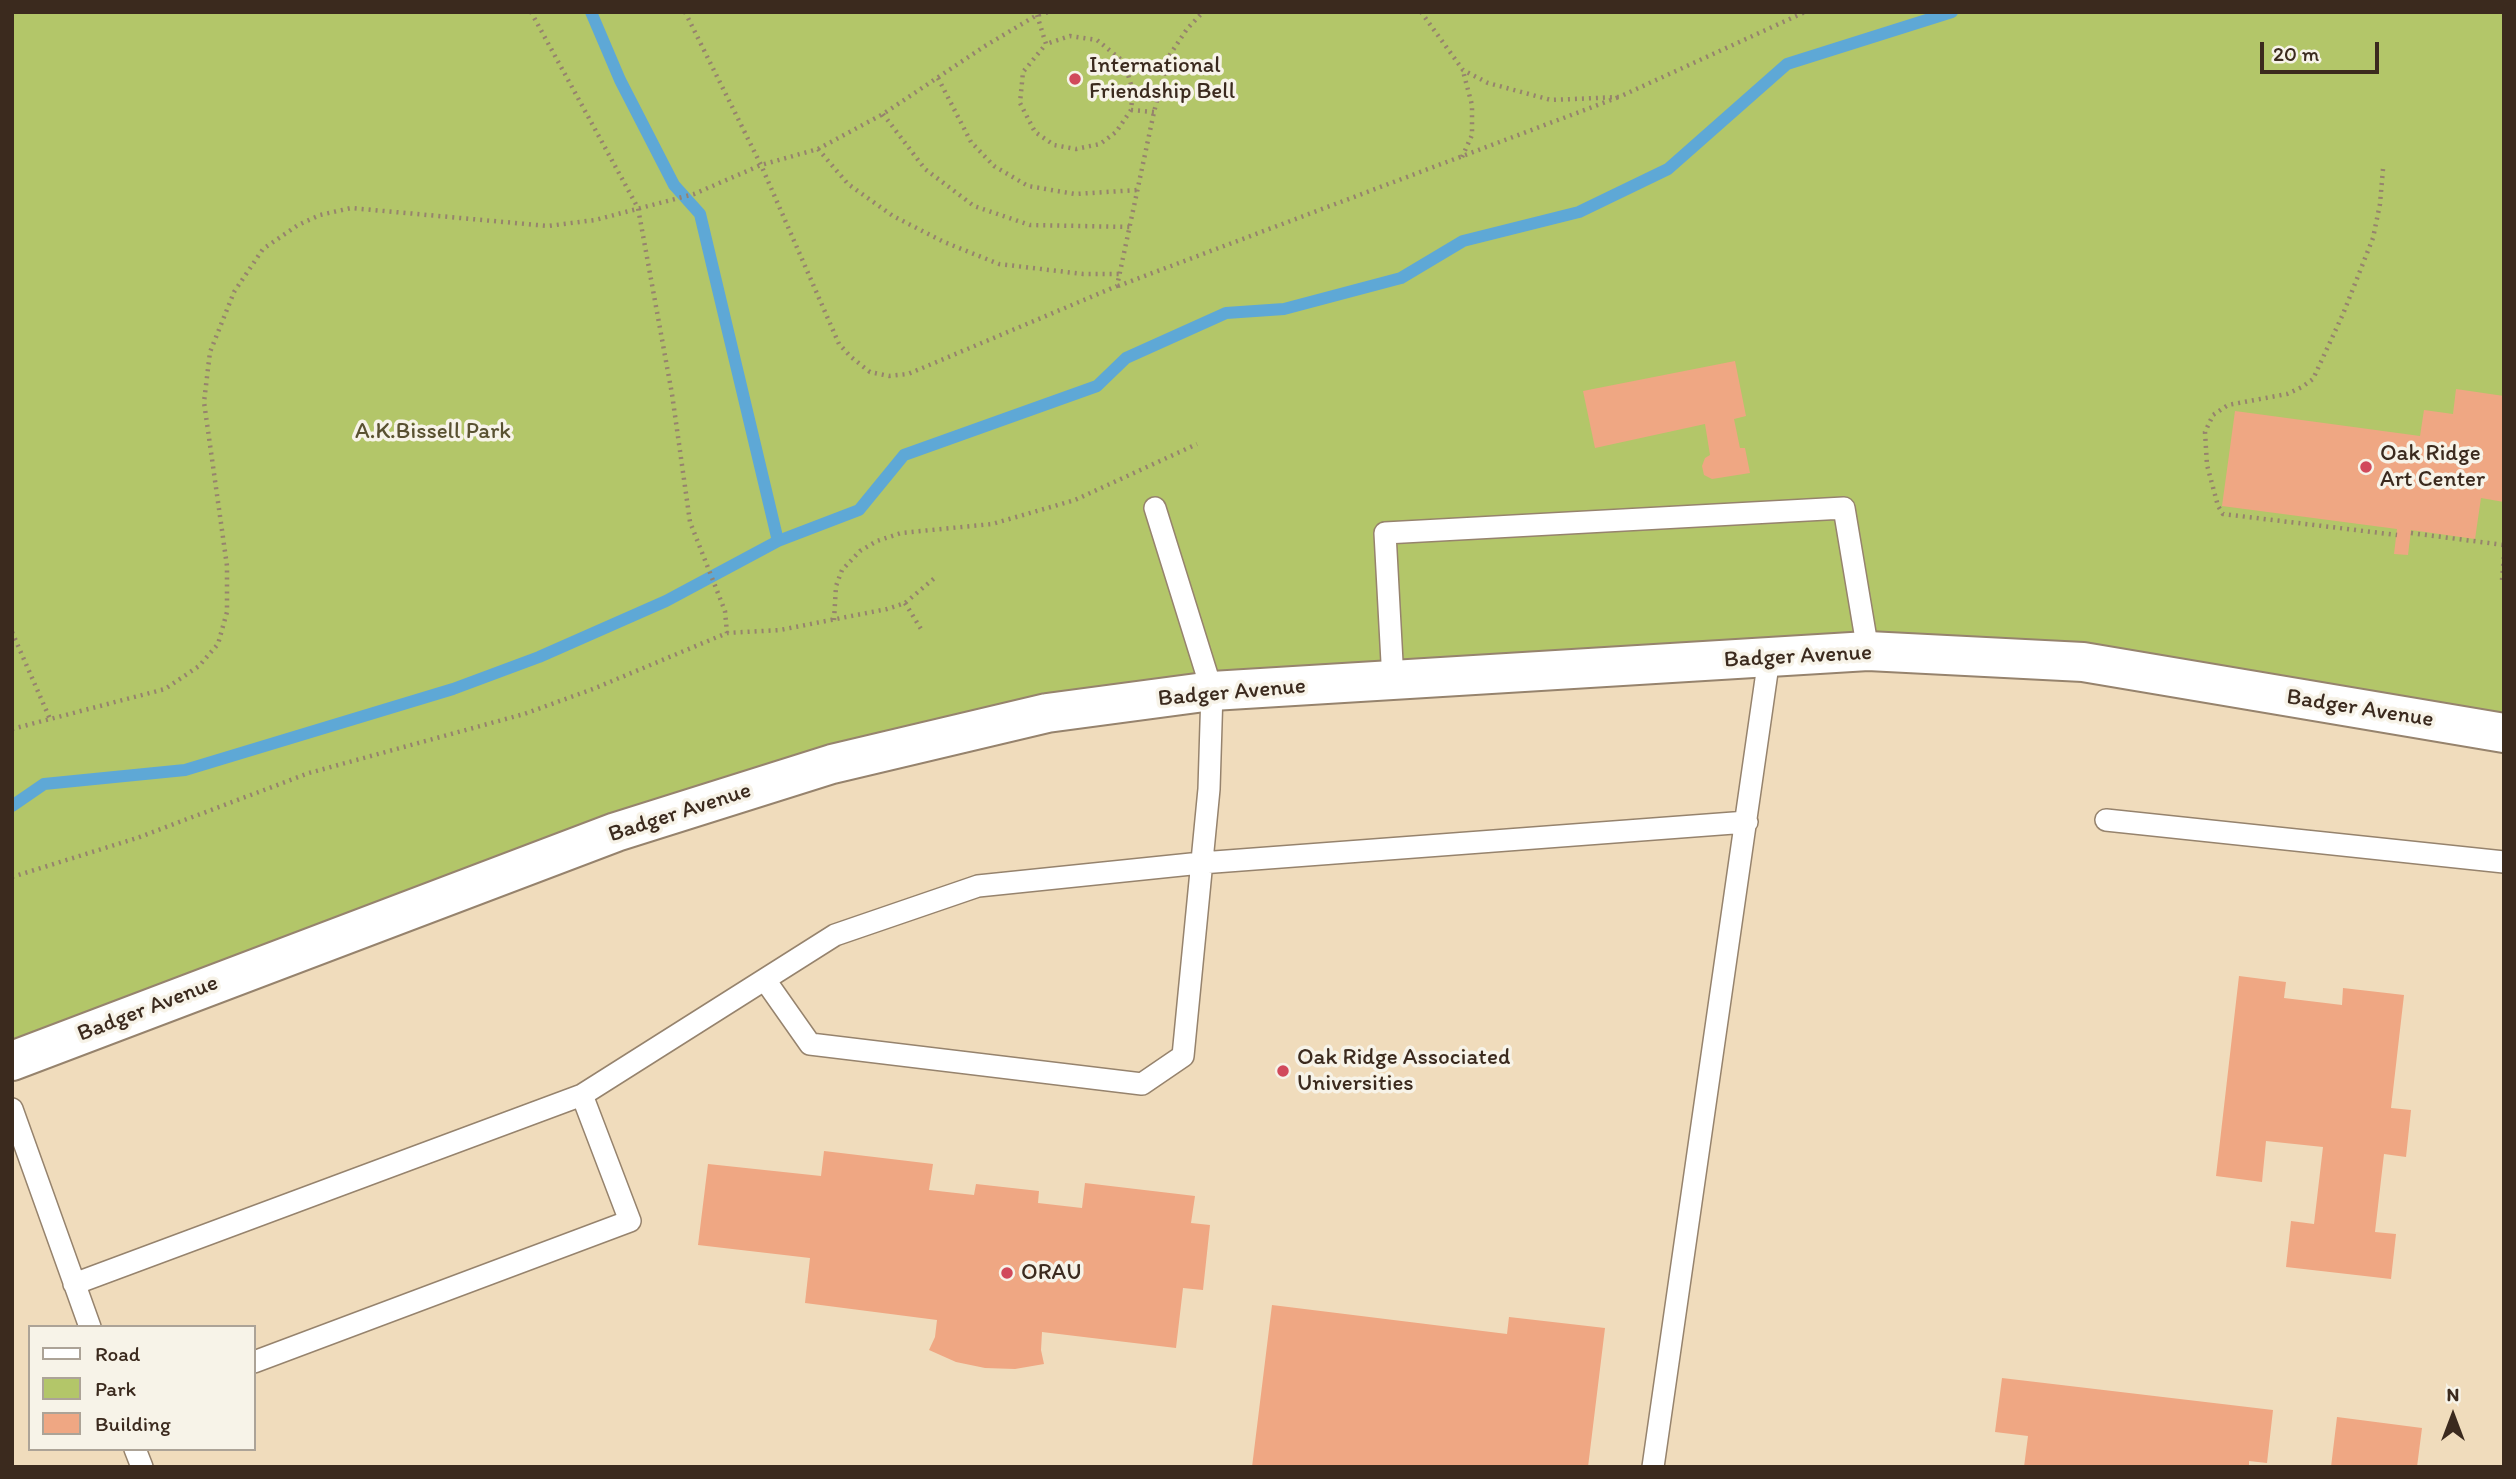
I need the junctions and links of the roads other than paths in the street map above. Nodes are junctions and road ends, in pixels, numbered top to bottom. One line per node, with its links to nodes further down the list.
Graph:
1 (1155, 508): 5 (lane)
2 (1868, 651): 3 (street, Badger Avenue); 4 (lane); 6 (street, Badger Avenue)
3 (1769, 658): 4 (street, Badger Avenue); 8 (lane)
4 (1393, 681): 5 (street, Badger Avenue)
5 (1212, 691): 10 (lane); 12 (street, Badger Avenue)
6 (2504, 733)
7 (2106, 820): 9 (lane)
8 (1747, 822): 10 (lane); 18 (lane)
9 (2504, 862)
10 (1200, 863): 11 (lane); 11 (lane)
11 (765, 979): 13 (lane)
12 (12, 1061)
13 (582, 1095): 15 (lane); 17 (lane)
14 (12, 1109): 15 (lane)
15 (74, 1284): 16 (lane)
16 (89, 1325)
17 (256, 1361)
18 (1653, 1467)

